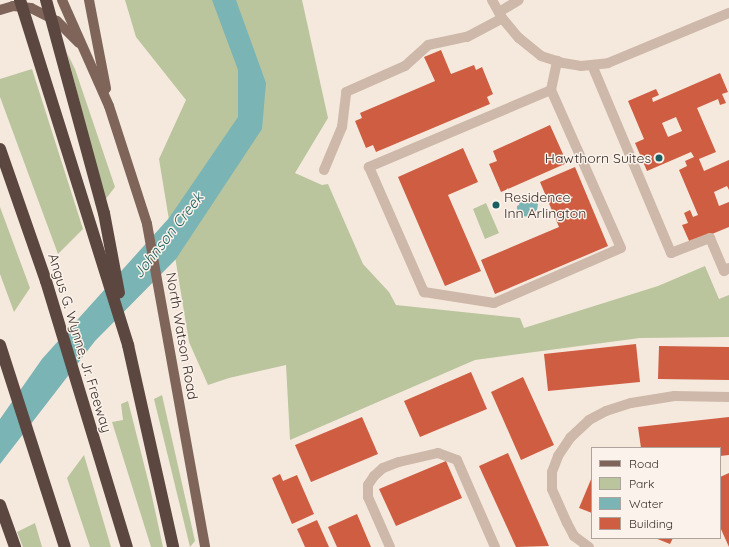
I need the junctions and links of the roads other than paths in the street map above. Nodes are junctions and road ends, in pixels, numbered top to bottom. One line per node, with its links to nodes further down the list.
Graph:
1 (20, 0): 18 (highway, bridge)
2 (46, 0): 18 (highway, bridge)
3 (62, 0): 10 (main road, North Watson Road)
4 (89, 0): 14 (main road)
5 (492, 0): 9 (street)
6 (519, 0): 9 (street)
7 (0, 10): 10 (main road)
8 (729, 13): 12 (street)
9 (501, 15): 11 (street); 16 (street)
10 (84, 47): 14 (main road, North Watson Road)
11 (557, 61): 12 (street); 13 (street)
12 (592, 65): 17 (street)
13 (551, 90): 13 (street)
14 (109, 106): 26 (main road, North Watson Road)
15 (0, 149): 24 (highway, Angus G. Wynne, Jr. Freeway)
16 (324, 170)
17 (729, 268)
18 (128, 345): 25 (highway)
19 (0, 347): 23 (highway)
20 (729, 397): 29 (street)
21 (0, 506): 22 (highway)
22 (15, 547)
23 (64, 547)
24 (127, 547)
25 (173, 547)
26 (205, 547)
27 (390, 547): 28 (street)
28 (495, 547)
29 (589, 547)

